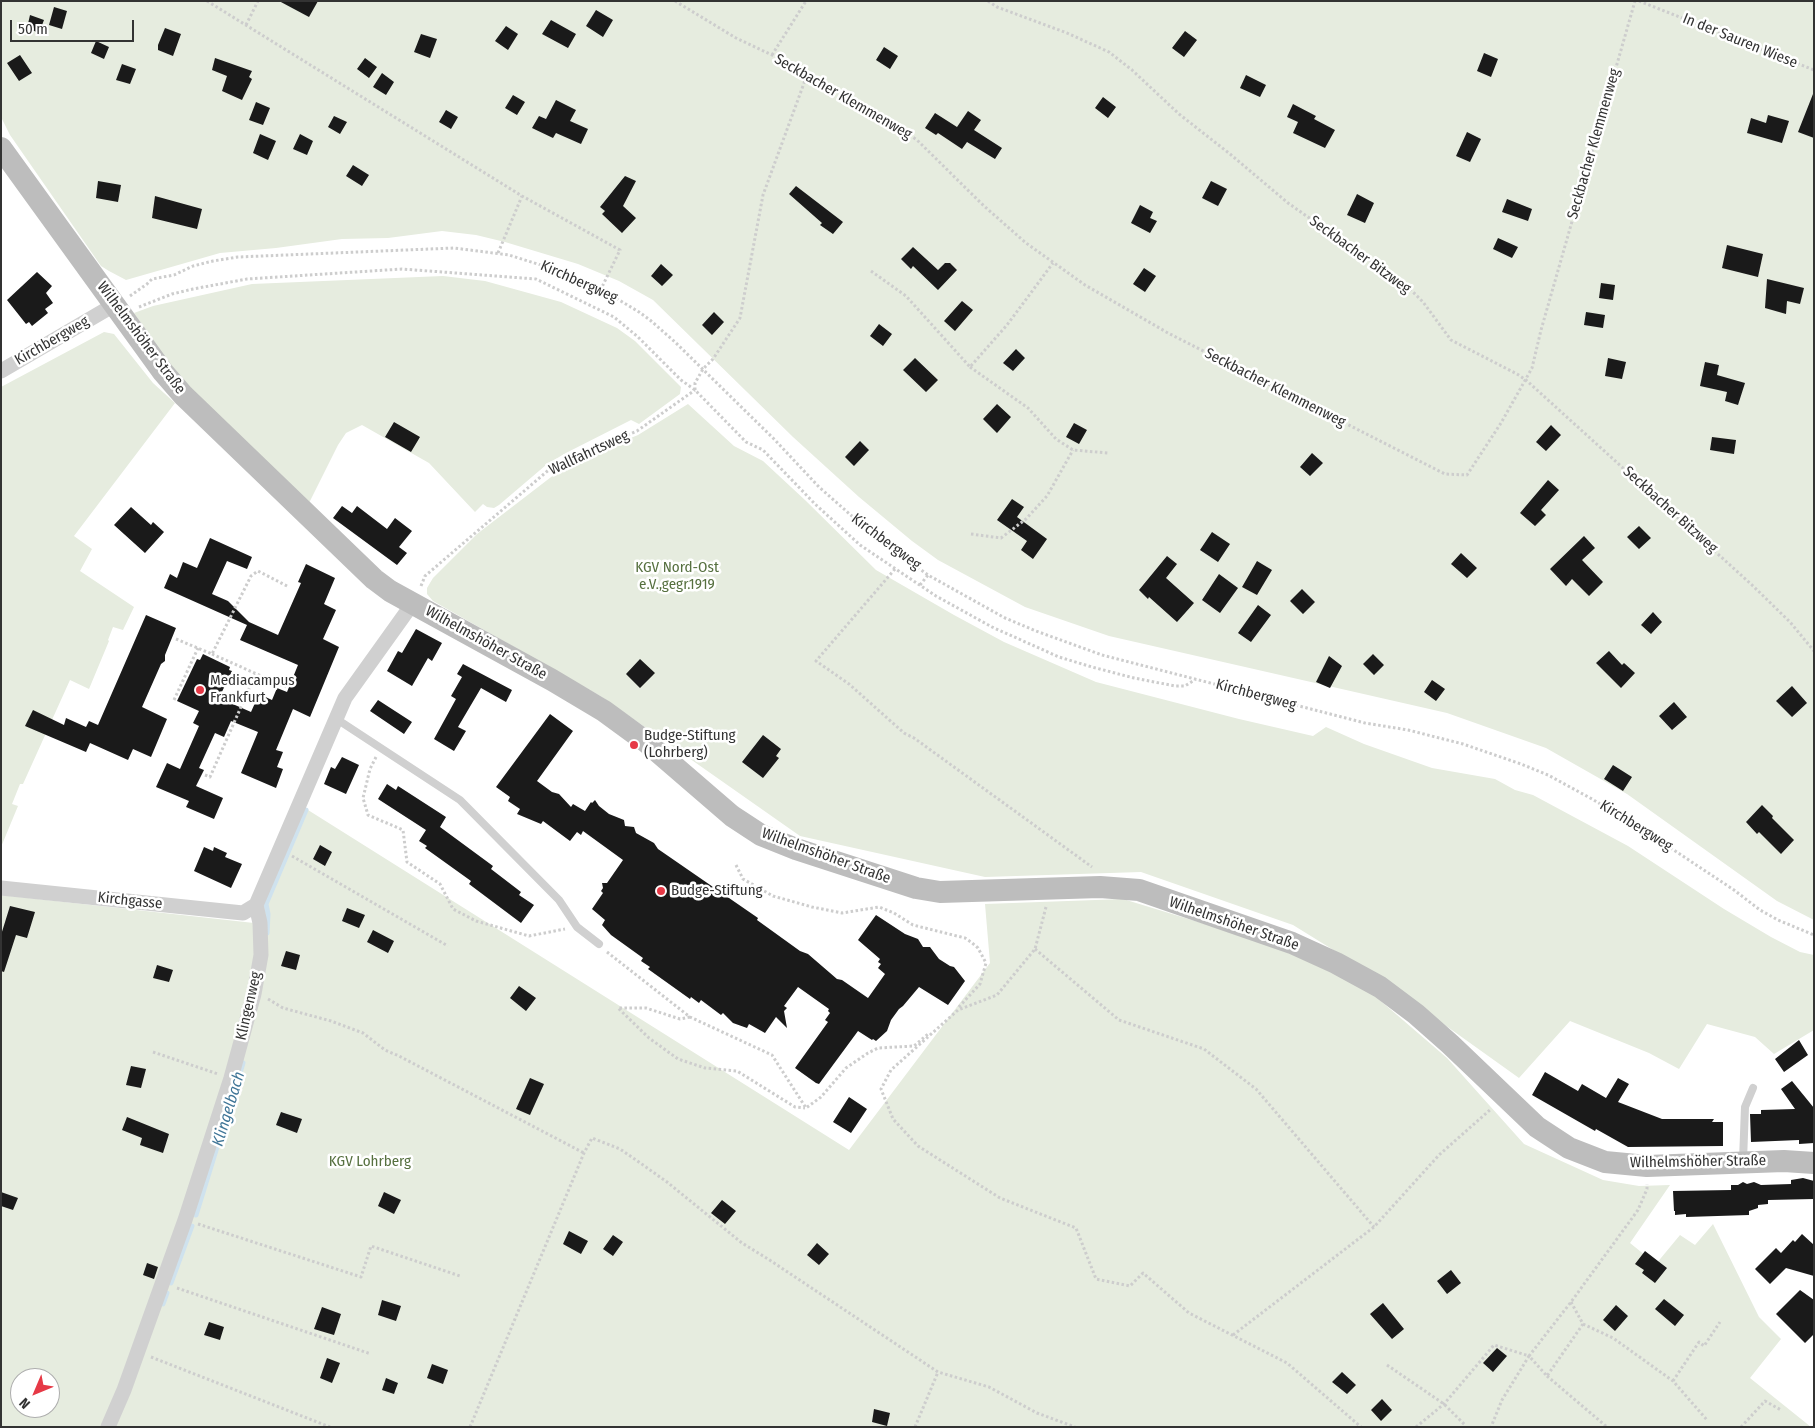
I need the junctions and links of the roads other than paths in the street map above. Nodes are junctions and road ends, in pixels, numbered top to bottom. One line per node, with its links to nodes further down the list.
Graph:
1 (1, 148): 2 (main road, Wilhelmshöher Straße)
2 (118, 309): 3 (street, Kirchbergweg); 4 (main road, Wilhelmshöher Straße)
3 (1, 371)
4 (413, 603): 5 (street); 10 (main road, Wilhelmshöher Straße)
5 (335, 718): 7 (street); 8 (lane)
6 (1, 888): 7 (street, Kirchgasse)
7 (256, 905): 12 (street, Klingenweg)
8 (599, 944)
9 (1753, 1088): 10 (lane)
10 (1743, 1162): 11 (main road, Wilhelmshöher Straße)
11 (1814, 1162)
12 (108, 1427)

